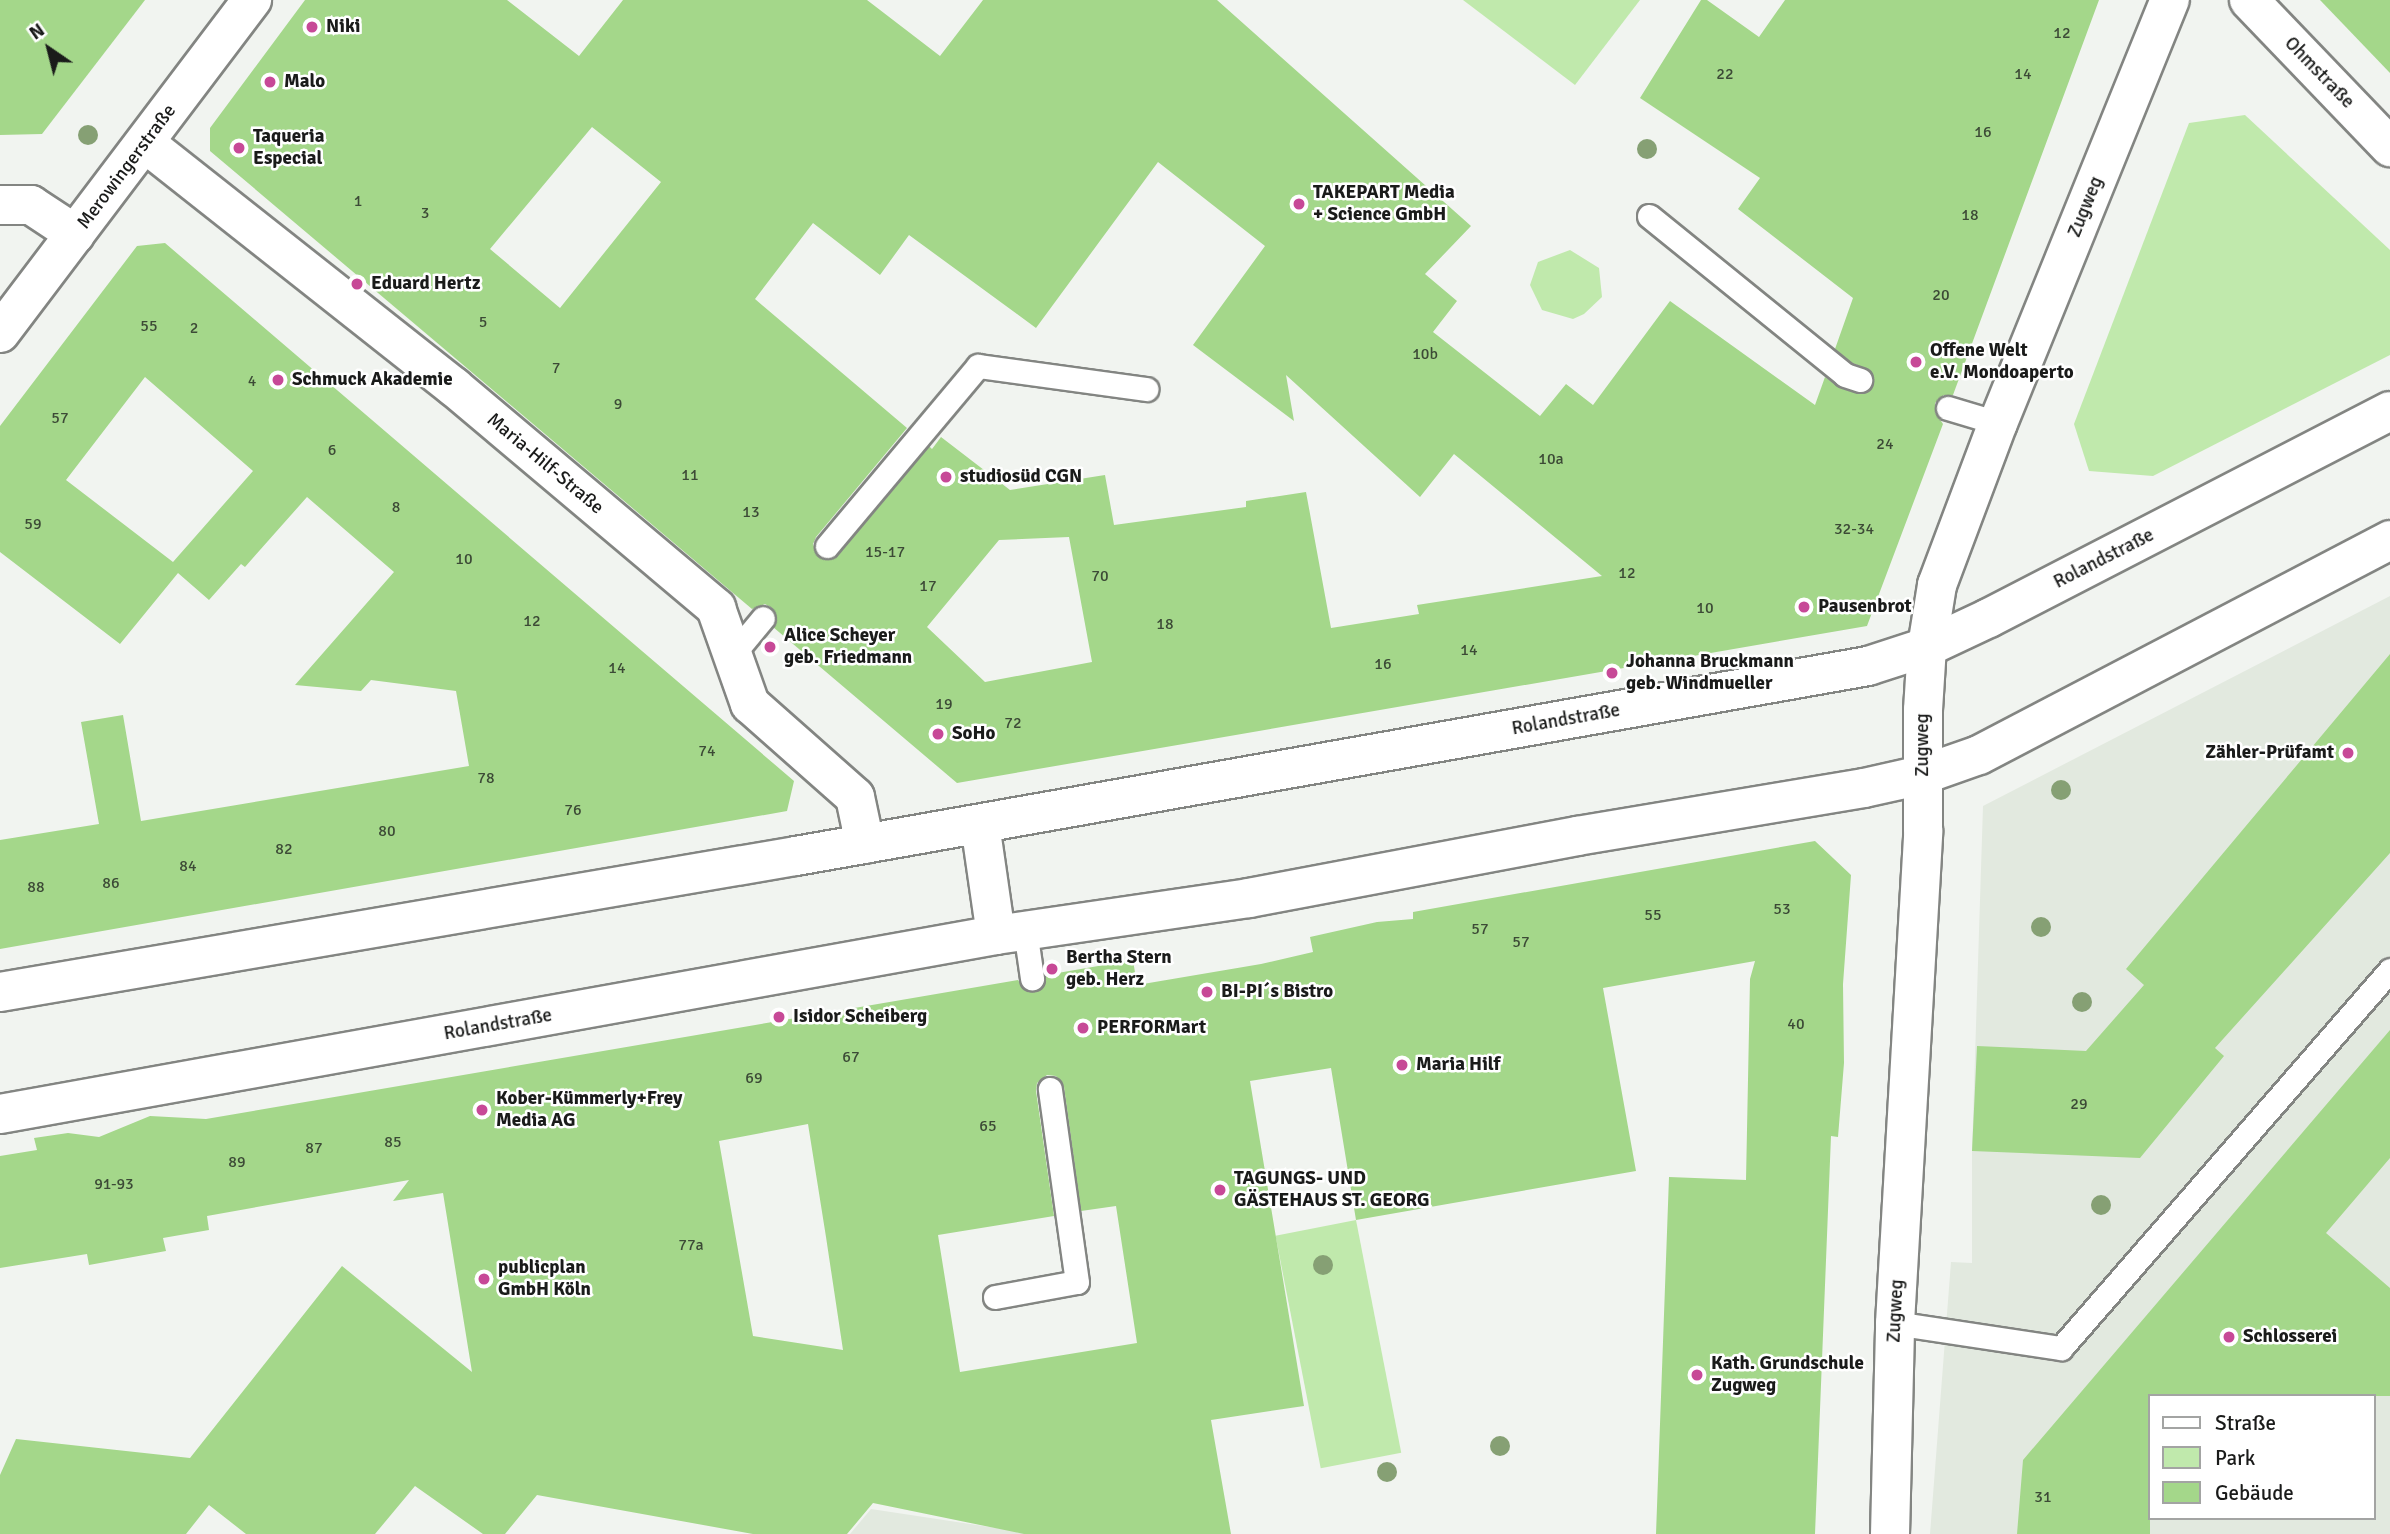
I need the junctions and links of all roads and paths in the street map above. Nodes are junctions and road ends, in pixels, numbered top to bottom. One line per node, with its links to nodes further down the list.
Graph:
1 (252, 0): 4 (street, Merowingerstraße)
2 (2170, 0): 14 (street, Zugweg)
3 (2249, 0): 5 (street, Ohmstraße)
4 (145, 143): 8 (street, Merowingerstraße); 19 (street, Maria-Hilf-Straße)
5 (2390, 146)
6 (0, 205): 8 (street)
7 (1649, 216): 10 (lane)
8 (75, 234): 9 (street, Merowingerstraße)
9 (0, 333)
10 (1860, 380)
11 (1146, 389): 16 (lane)
12 (1948, 408): 14 (lane)
13 (2390, 411): 18 (street, Rolandstraße)
14 (1998, 423): 18 (street, Zugweg)
15 (2390, 540): 20 (street, Rolandstraße)
16 (827, 546)
17 (763, 618): 19 (lane)
18 (1927, 647): 20 (street, Zugweg); 21 (street, Rolandstraße)
19 (734, 653): 22 (street, Maria-Hilf-Straße)
20 (1922, 775): 23 (street, Rolandstraße); 30 (street, Zugweg)
21 (980, 824): 22 (street, Rolandstraße); 23 (street)
22 (865, 844): 26 (street, Rolandstraße)
23 (1011, 933): 25 (lane); 28 (street, Rolandstraße)
24 (2390, 970): 30 (lane)
25 (1032, 978)
26 (0, 992)
27 (1050, 1089): 29 (lane)
28 (0, 1114)
29 (995, 1297)
30 (1895, 1323): 31 (street, Zugweg)
31 (1890, 1534)

